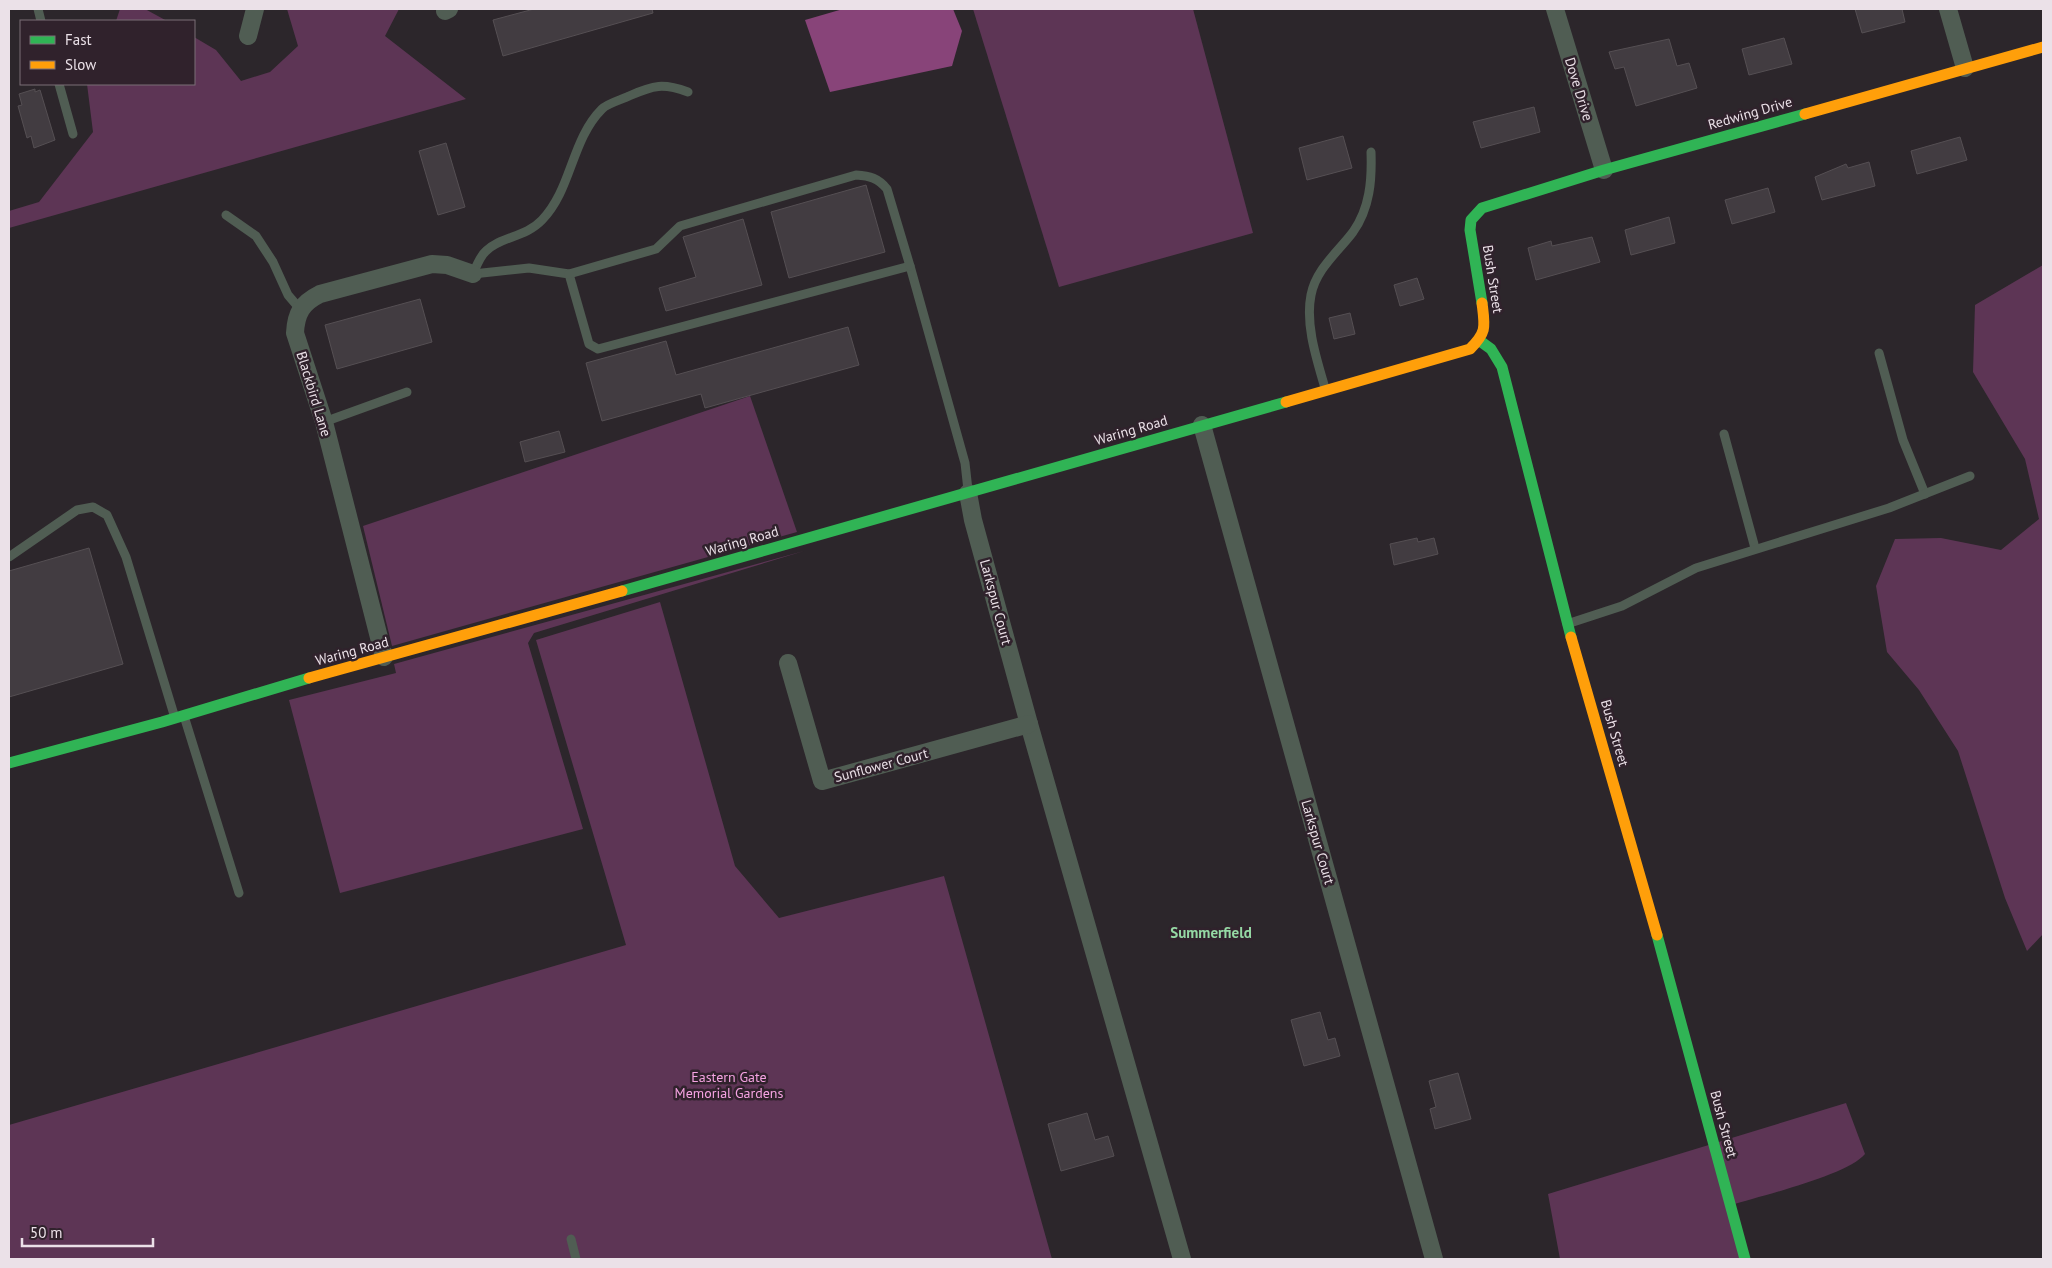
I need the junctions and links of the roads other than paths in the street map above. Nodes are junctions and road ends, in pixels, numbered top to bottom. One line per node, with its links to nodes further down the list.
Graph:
1 (255, 9): 4 (street)
2 (1555, 9): 11 (street, Dove Drive)
3 (1948, 9): 6 (street)
4 (248, 36)
5 (2043, 46): 6 (street, Redwing Drive)
6 (1965, 68): 11 (street, Redwing Drive)
7 (59, 85): 9 (lane)
8 (688, 92): 15 (lane)
9 (73, 134)
10 (1370, 152): 20 (lane)
11 (1604, 170): 13 (street, Redwing Drive)
12 (226, 215): 17 (lane)
13 (1471, 220): 18 (street, Bush Street)
14 (910, 266): 16 (lane); 16 (lane); 26 (lane)
15 (473, 274): 16 (lane); 17 (street)
16 (569, 274)
17 (300, 309): 22 (street, Blackbird Lane)
18 (1480, 341): 20 (street, Waring Road); 30 (street, Bush Street)
19 (1879, 353): 27 (lane)
20 (1325, 388): 23 (street, Waring Road)
21 (408, 392): 22 (lane)
22 (324, 422): 31 (street, Blackbird Lane)
23 (1202, 425): 26 (street, Waring Road); 40 (street, Larkspur Court)
24 (1724, 434): 28 (lane)
25 (1970, 476): 27 (lane)
26 (968, 493): 31 (street, Waring Road); 34 (street, Larkspur Court)
27 (1925, 494): 28 (lane)
28 (1755, 548): 30 (lane)
29 (9, 557): 33 (lane)
30 (1567, 624): 41 (street, Bush Street)
31 (384, 657): 33 (street, Waring Road)
32 (788, 663): 34 (street, Sunflower Court)
33 (179, 717): 35 (street, Waring Road); 36 (lane)
34 (1029, 724): 39 (street, Larkspur Court)
35 (9, 763)
36 (239, 893)
37 (571, 1239): 38 (lane)
38 (576, 1259)
39 (1182, 1259)
40 (1434, 1259)
41 (1745, 1259)

